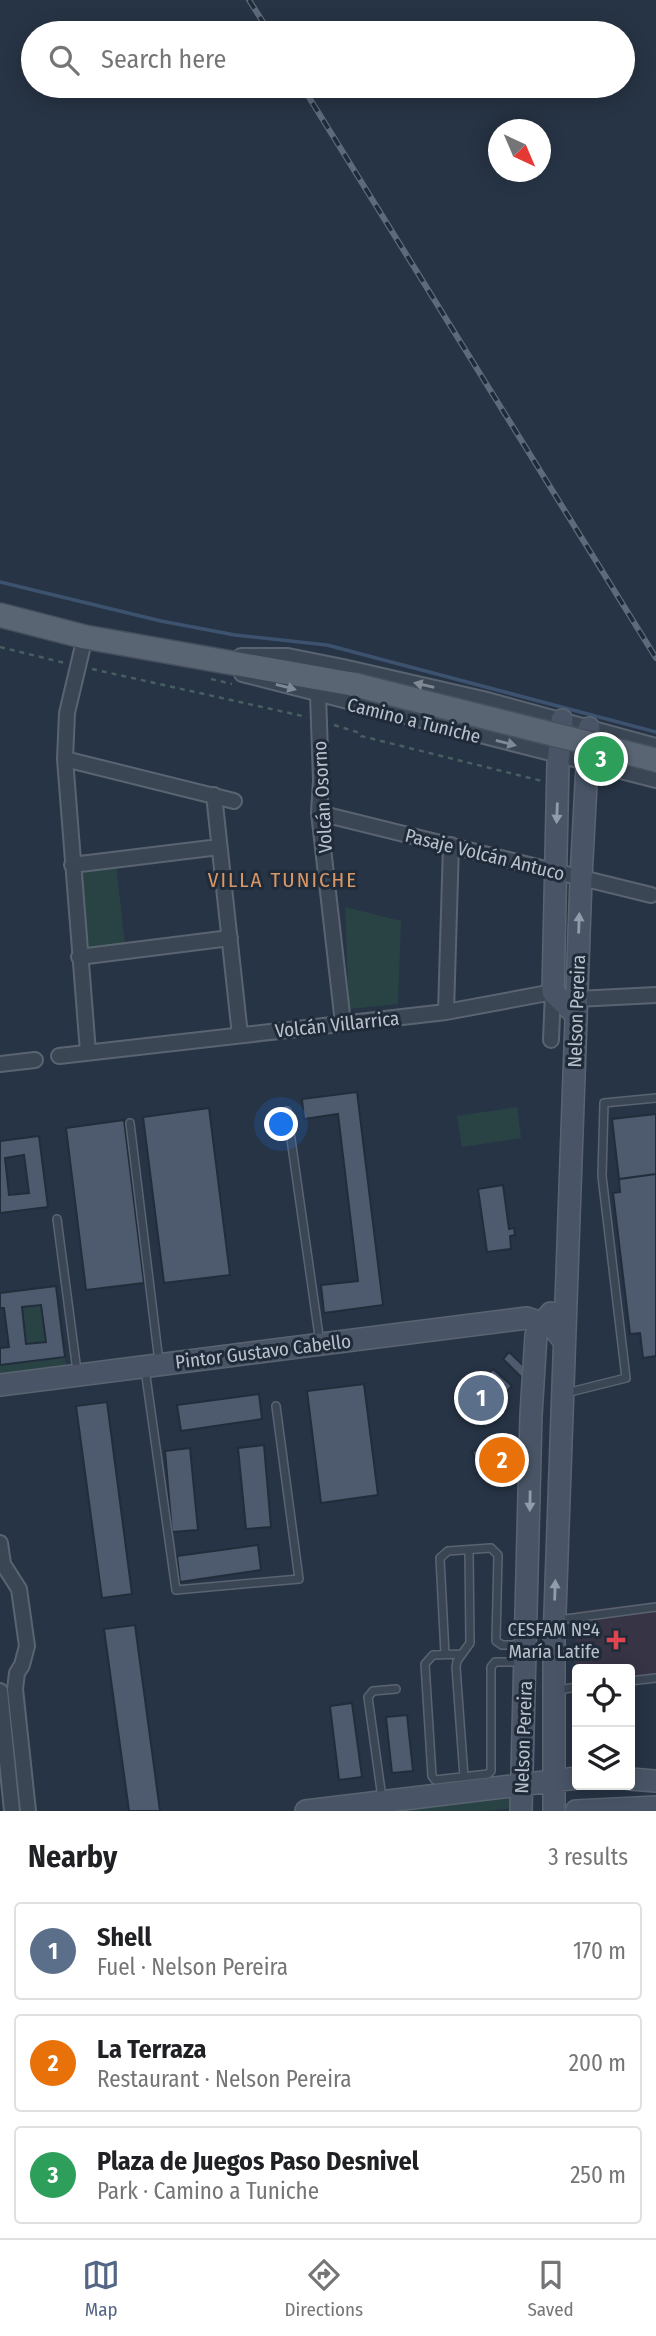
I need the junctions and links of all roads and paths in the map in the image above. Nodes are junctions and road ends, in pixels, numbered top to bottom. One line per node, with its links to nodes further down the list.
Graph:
1 (0, 615): 2 (main road, Camino a Tuniche)
2 (85, 637): 4 (main road, Camino a Tuniche); 6 (street)
3 (0, 647): 6 (path)
4 (174, 652): 5 (main road, Camino a Tuniche); 7 (street, Camino a Tuniche, one-way to 7)
5 (199, 656): 9 (street, Camino a Tuniche, one-way to 5); 14 (main road, Camino a Tuniche, bridge)
6 (78, 666): 8 (path); 13 (street)
7 (318, 695): 8 (street, Volcán Osorno); 12 (street, Camino a Tuniche, one-way to 12)
8 (318, 720): 17 (path); 20 (street, Volcán Osorno)
9 (562, 720): 10 (street, Camino a Tuniche); 12 (street, Nelson Pereira)
10 (589, 728): 11 (street, Camino a Tuniche); 15 (street, Nelson Pereira)
11 (656, 746)
12 (558, 756): 15 (street, Camino a Tuniche); 17 (street, Nelson Pereira)
13 (65, 758): 18 (street); 23 (street)
14 (656, 760)
15 (586, 763): 16 (street, Camino a Tuniche); 25 (street, Nelson Pereira)
16 (656, 780)
17 (558, 785): 24 (street, Nelson Pereira, one-way to 24)
18 (214, 795): 19 (street); 22 (street)
19 (234, 801)
20 (319, 813): 21 (street, Pasaje Volcán Antuco); 33 (street, Volcán Osorno)
21 (451, 845): 24 (street, Pasaje Volcán Antuco); 32 (street)
22 (219, 847): 23 (street); 27 (street)
23 (72, 865): 28 (street)
24 (555, 871): 25 (street, Pasaje Volcán Antuco); 29 (street, Nelson Pereira)
25 (581, 878): 26 (street, Pasaje Volcán Antuco); 31 (street, Nelson Pereira, one-way to 25)
26 (651, 895)
27 (230, 938): 28 (street); 34 (street)
28 (79, 957): 36 (street)
29 (553, 992): 31 (street); 32 (street, Volcán Villarrica); 35 (street, Nelson Pereira)
30 (656, 995): 31 (street)
31 (577, 1007): 44 (street, Nelson Pereira)
32 (446, 1012): 33 (street, Volcán Villarrica)
33 (343, 1023): 34 (street, Volcán Villarrica)
34 (240, 1035): 36 (street, Volcán Villarrica)
35 (551, 1040)
36 (88, 1052): 37 (street, Volcán Villarrica)
37 (59, 1056)
38 (35, 1060): 39 (street)
39 (0, 1064)
40 (656, 1098): 52 (lane)
41 (286, 1111): 47 (lane)
42 (130, 1123): 48 (lane)
43 (57, 1219): 49 (lane)
44 (565, 1294): 45 (street, Nelson Pereira); 46 (street, Nelson Pereira)
45 (535, 1320): 46 (street); 47 (street, Pintor Gustavo Cabello); 50 (street, Nelson Pereira)
46 (564, 1341): 52 (street, Nelson Pereira)
47 (320, 1344): 48 (street, Pintor Gustavo Cabello)
48 (152, 1365): 49 (street, Pintor Gustavo Cabello); 53 (lane)
49 (78, 1375): 51 (street, Pintor Gustavo Cabello)
50 (533, 1377): 52 (street); 54 (street, Nelson Pereira)
51 (0, 1385)
52 (562, 1385): 55 (street, Nelson Pereira)
53 (276, 1406)
54 (531, 1415): 55 (street); 56 (street, Nelson Pereira, one-way to 56)
55 (562, 1420): 57 (street, Nelson Pereira)
56 (529, 1540): 57 (street); 62 (street, Nelson Pereira)
57 (557, 1541): 61 (street, Nelson Pereira, one-way to 57)
58 (0, 1544): 81 (street)
59 (469, 1550): 62 (lane); 63 (lane); 64 (lane)
60 (656, 1607): 61 (lane)
61 (554, 1631): 62 (street); 70 (street, Nelson Pereira)
62 (520, 1650): 71 (lane); 76 (street, Nelson Pereira)
63 (444, 1654): 64 (lane); 71 (lane)
64 (461, 1654): 71 (lane)
65 (656, 1678): 66 (lane)
66 (635, 1680)
67 (572, 1688): 70 (lane)
68 (396, 1689): 77 (lane)
69 (0, 1691): 80 (street)
70 (554, 1692): 74 (street, Nelson Pereira)
71 (464, 1777)
72 (572, 1778): 74 (street)
73 (635, 1779): 75 (street)
74 (554, 1780): 76 (street); 84 (street, Nelson Pereira)
75 (656, 1781)
76 (522, 1783): 78 (street); 83 (street, Nelson Pereira)
77 (382, 1802): 78 (street); 82 (street)
78 (430, 1804)
79 (656, 1807): 85 (street)
80 (12, 1811)
81 (28, 1811)
82 (306, 1811)
83 (521, 1811)
84 (554, 1811)
85 (576, 1811)

